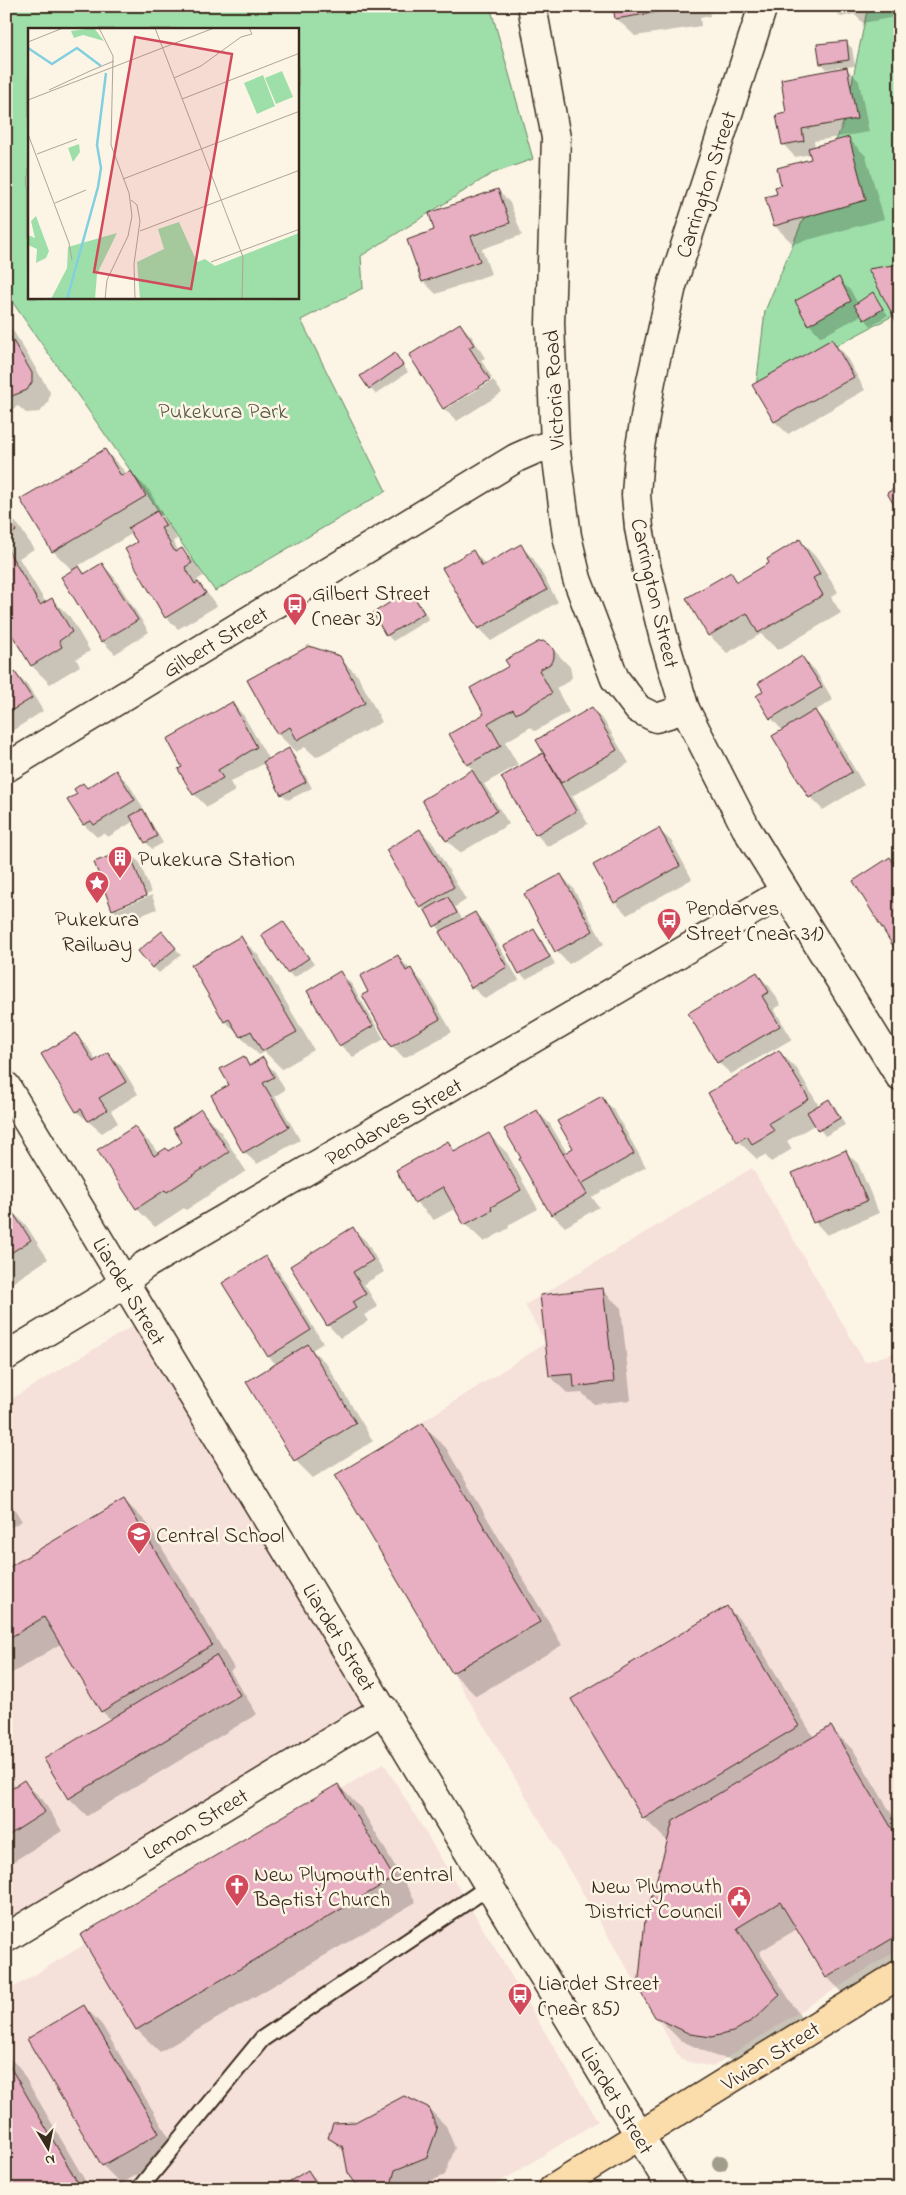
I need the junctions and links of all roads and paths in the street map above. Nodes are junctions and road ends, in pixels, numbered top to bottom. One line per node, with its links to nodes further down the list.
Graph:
1 (532, 6): 3 (street, Victoria Road)
2 (763, 6): 4 (street, Carrington Street)
3 (555, 444): 4 (street, Victoria Road); 5 (street, Gilbert Street)
4 (685, 709): 6 (street, Carrington Street)
5 (6, 768)
6 (784, 892): 7 (street, Carrington Street); 9 (street, Pendarves Street)
7 (900, 1077)
8 (6, 1086): 9 (street, Liardet Street)
9 (125, 1281): 10 (street, Pendarves Street); 11 (street, Liardet Street)
10 (6, 1356)
11 (384, 1709): 12 (street, Liardet Street); 13 (street, Lemon Street)
12 (490, 1886): 15 (street, Liardet Street); 16 (lane)
13 (6, 1938)
14 (900, 1974): 15 (main road, Vivian Street)
15 (640, 2136): 17 (main road, Vivian Street); 18 (street, Liardet Street)
16 (139, 2189)
17 (553, 2189)
18 (672, 2189)

